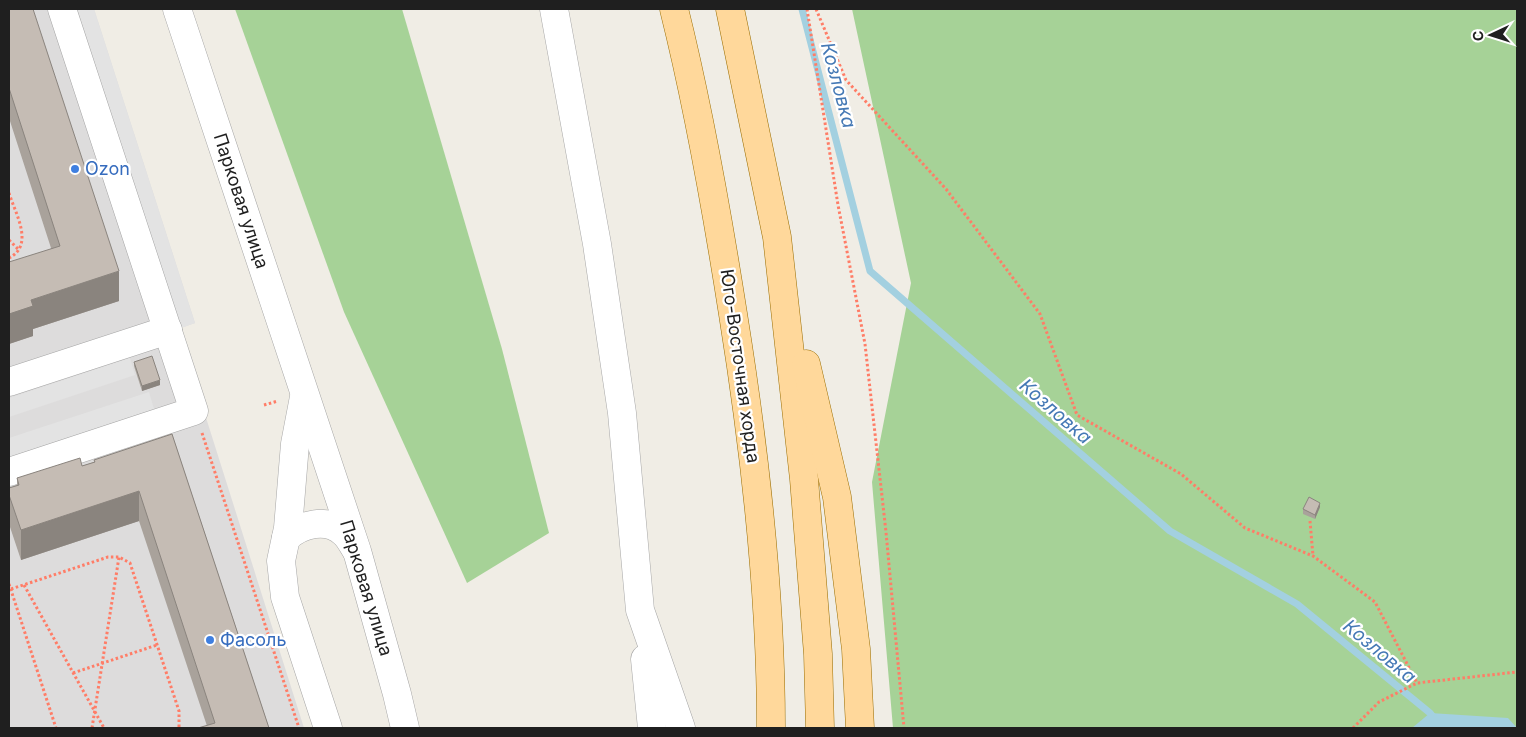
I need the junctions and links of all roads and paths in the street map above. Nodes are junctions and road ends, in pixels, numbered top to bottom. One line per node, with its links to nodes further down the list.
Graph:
1 (62, 9): 13 (street)
2 (177, 9): 15 (street, Парковая улица)
3 (554, 9): 26 (street)
4 (674, 9): 42 (main road, Юго-Восточная хорда)
5 (730, 9): 9 (main road)
6 (806, 9): 45 (path)
7 (816, 9): 21 (path)
8 (9, 193): 11 (path)
9 (777, 237): 43 (main road); 44 (main road)
10 (9, 240): 11 (path)
11 (19, 250): 12 (path)
12 (9, 258)
13 (168, 330): 14 (street); 16 (street)
14 (9, 382)
15 (305, 393): 19 (street, Парковая улица); 20 (street, Парковая улица)
16 (194, 411): 17 (street); 37 (path)
17 (9, 472)
18 (1310, 520): 21 (path)
19 (286, 538): 20 (street); 38 (street, Парковая улица)
20 (356, 551): 39 (street, Парковая улица)
21 (1313, 556): 31 (path)
22 (119, 557): 24 (path); 27 (path); 28 (path)
23 (9, 584): 25 (path)
24 (24, 585): 25 (path); 30 (path)
25 (11, 589): 33 (path)
26 (640, 610): 40 (street); 41 (street)
27 (157, 645): 28 (path); 36 (path)
28 (102, 663): 30 (path); 32 (path)
29 (1517, 672): 31 (path)
30 (73, 673): 32 (path)
31 (1417, 683): 46 (path)
32 (94, 711): 34 (path); 35 (path)
33 (56, 728)
34 (92, 728)
35 (104, 728)
36 (179, 728)
37 (299, 728)
38 (328, 728)
39 (405, 728)
40 (652, 728)
41 (681, 728)
42 (771, 728)
43 (820, 728)
44 (860, 728)
45 (904, 728)
46 (1353, 728)

